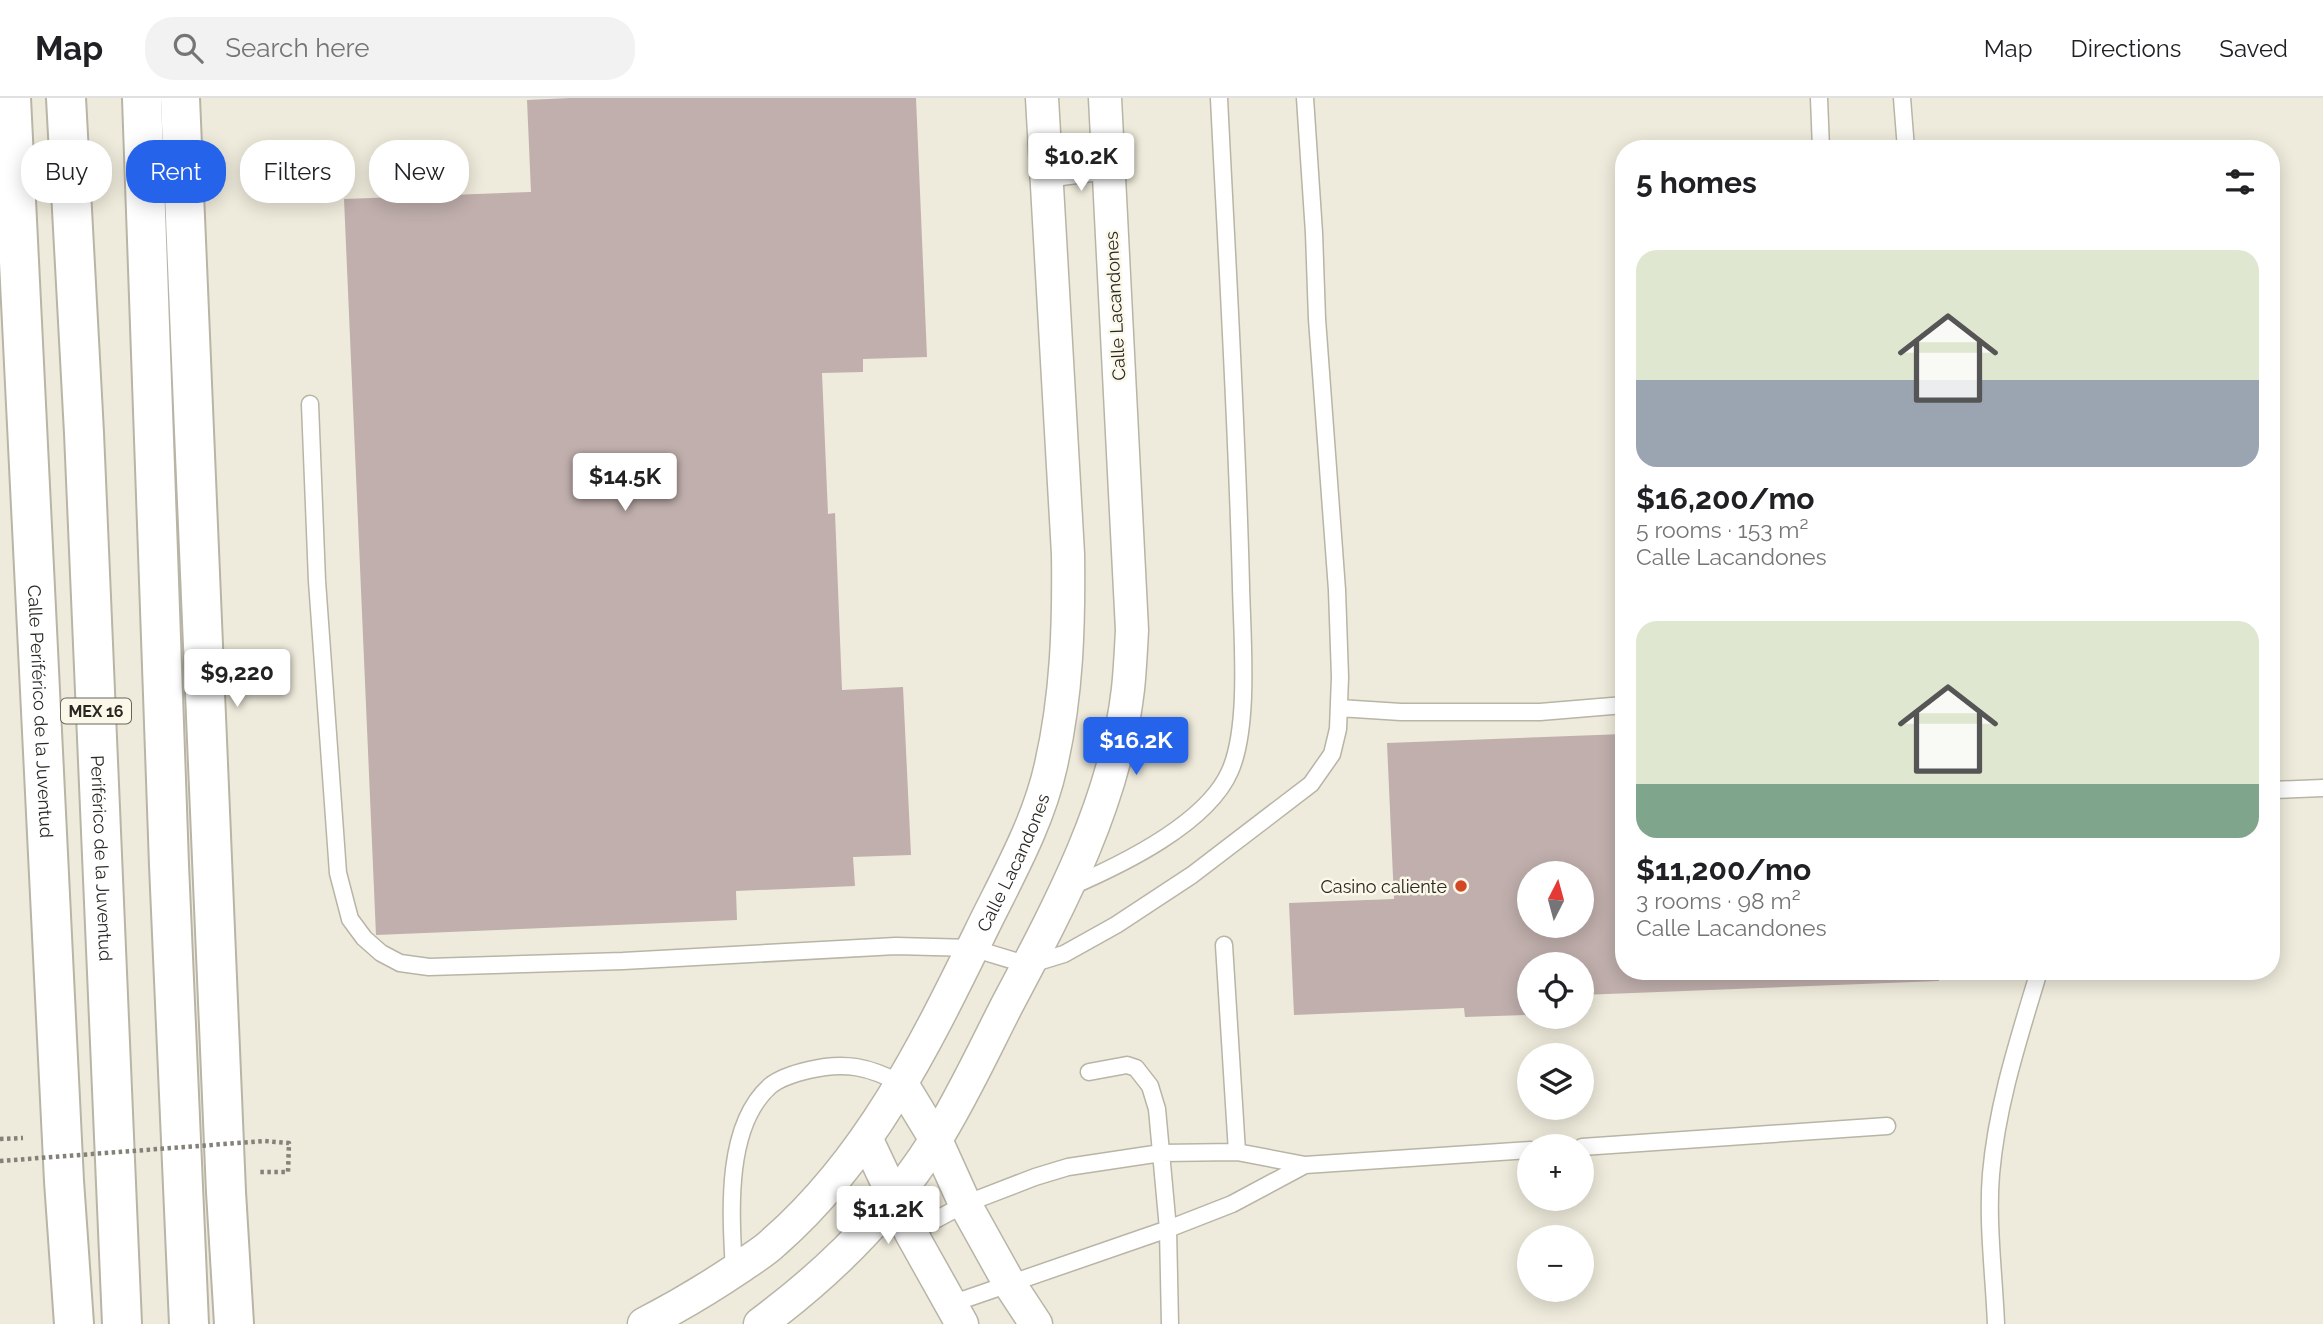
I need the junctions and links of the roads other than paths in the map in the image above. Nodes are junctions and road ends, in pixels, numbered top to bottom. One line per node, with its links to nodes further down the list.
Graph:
1 (11, 98): 15 (main road, Calle Periférico de la Juventud)
2 (66, 98): 44 (main road, Periférico de la Juventud / MEX 16)
3 (142, 98): 45 (main road)
4 (180, 98): 46 (main road)
5 (1042, 98): 14 (street, Calle Lacandones)
6 (1105, 98): 13 (street, Calle Lacandones)
7 (1219, 98): 21 (lane)
8 (1305, 98): 18 (lane)
9 (1819, 98): 11 (lane)
10 (1902, 98): 12 (lane)
11 (1821, 140)
12 (1905, 140)
13 (1108, 163): 14 (street); 21 (street, Calle Lacandones)
14 (1047, 171): 23 (street, Calle Lacandones)
15 (10, 299): 43 (main road, Calle Periférico de la Juventud)
16 (310, 404): 23 (lane)
17 (1615, 706): 18 (lane)
18 (1339, 708): 24 (lane)
19 (2323, 788): 20 (lane)
20 (2280, 790)
21 (1068, 888): 24 (street, Calle Lacandones)
22 (1224, 945): 33 (lane)
23 (972, 948): 24 (lane); 27 (street, Calle Lacandones)
24 (1028, 965): 30 (street, Calle Lacandones)
25 (2036, 980): 51 (lane)
26 (1090, 1072): 34 (lane)
27 (902, 1084): 29 (street, Calle Lacandones); 30 (street); 40 (lane)
28 (1887, 1126): 31 (lane)
29 (867, 1140): 36 (street); 40 (street, Calle Lacandones)
30 (936, 1140): 36 (street, Calle Lacandones); 37 (street)
31 (1594, 1146)
32 (1517, 1151): 35 (lane)
33 (1237, 1152): 34 (lane); 35 (lane)
34 (1161, 1153): 37 (lane); 38 (lane)
35 (1305, 1166): 38 (lane)
36 (895, 1198): 39 (street); 48 (street, Calle Lacandones)
37 (965, 1204): 39 (lane); 41 (street)
38 (1168, 1229): 41 (lane); 50 (lane)
39 (911, 1233): 42 (street)
40 (734, 1271): 47 (street, Calle Lacandones)
41 (1009, 1283): 42 (lane); 49 (street)
42 (956, 1314)
43 (74, 1324)
44 (122, 1324)
45 (189, 1324)
46 (234, 1324)
47 (644, 1324)
48 (760, 1324)
49 (1036, 1324)
50 (1170, 1324)
51 (1996, 1324)

